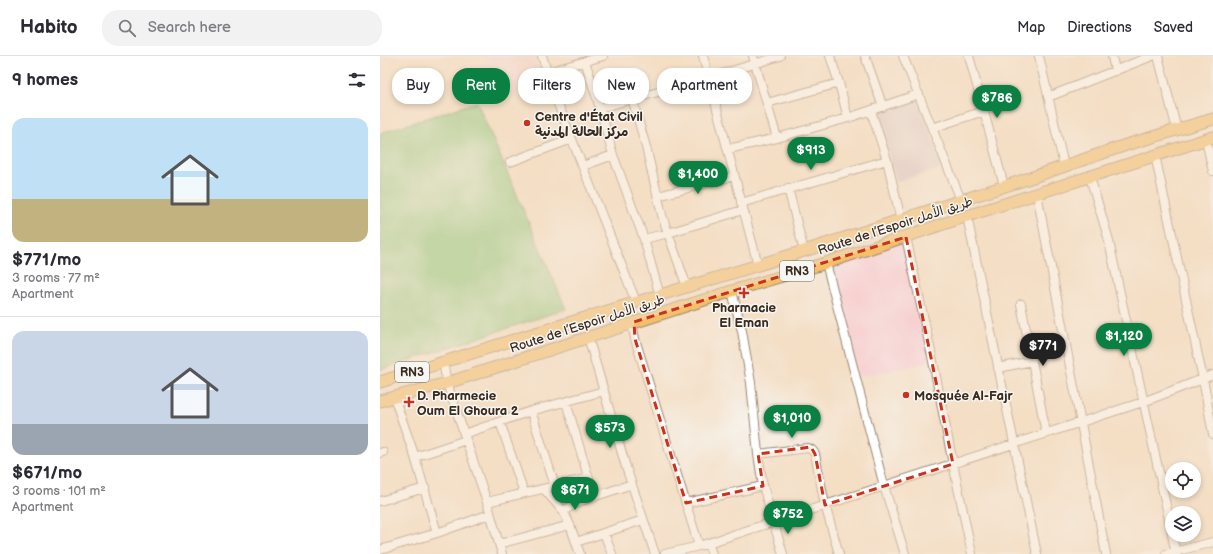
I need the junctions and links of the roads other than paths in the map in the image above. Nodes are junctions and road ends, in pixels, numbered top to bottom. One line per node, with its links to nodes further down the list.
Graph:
1 (542, 56): 15 (street)
2 (603, 56): 14 (street)
3 (703, 56): 17 (street)
4 (780, 56): 13 (street)
5 (830, 56): 20 (street)
6 (865, 56): 28 (street)
7 (903, 56): 21 (street)
8 (969, 56): 31 (street)
9 (1039, 56): 22 (street)
10 (1112, 56): 19 (street)
11 (1152, 56): 19 (street)
12 (1158, 56): 35 (street)
13 (754, 60): 18 (street); 23 (street)
14 (585, 61): 16 (street); 29 (street)
15 (546, 68)
16 (561, 68)
17 (706, 68)
18 (734, 68)
19 (1115, 71): 22 (street)
20 (839, 83): 23 (street); 32 (street)
21 (919, 94): 28 (street); 34 (street)
22 (1048, 97): 45 (street)
23 (767, 103): 36 (street)
24 (558, 104): 38 (street)
25 (613, 104): 29 (street)
26 (634, 104): 52 (street)
27 (716, 104): 39 (street)
28 (883, 106): 30 (street)
29 (600, 108): 40 (street)
30 (871, 110): 32 (street); 42 (street)
31 (984, 110): 34 (street); 49 (street)
32 (848, 118): 36 (street)
33 (1213, 119): 35 (highway, Route de l’Espoir طريق الأمل / RN3)
34 (932, 128): 53 (street)
35 (1177, 130): 45 (highway, Route de l’Espoir طريق الأمل / RN3)
36 (776, 138): 39 (street)
37 (1209, 138): 41 (highway, Route de l’Espoir طريق الأمل / RN3); 46 (street)
38 (572, 139): 43 (street); 44 (street)
39 (728, 149): 47 (street)
40 (613, 155): 44 (street); 59 (street)
41 (1155, 155): 48 (highway, Route de l’Espoir طريق الأمل / RN3); 74 (street)
42 (887, 160): 50 (street); 56 (street)
43 (510, 162)
44 (583, 166): 66 (street)
45 (1064, 166): 49 (highway, Route de l’Espoir طريق الأمل / RN3)
46 (1213, 171)
47 (734, 176): 52 (street); 54 (street)
48 (1090, 177): 51 (highway, Route de l’Espoir طريق الأمل / RN3); 81 (street)
49 (1004, 186): 53 (highway, Route de l’Espoir طريق الأمل / RN3)
50 (788, 188): 54 (street); 60 (street)
51 (1037, 194): 55 (highway, Route de l’Espoir طريق الأمل / RN3); 84 (street)
52 (658, 196): 57 (street)
53 (961, 200): 56 (highway, Route de l’Espoir طريق الأمل / RN3)
54 (742, 206): 57 (street); 62 (street)
55 (967, 216): 58 (highway, Route de l’Espoir طريق الأمل / RN3); 72 (street)
56 (901, 220): 60 (highway, Route de l’Espoir طريق الأمل / RN3)
57 (668, 233): 59 (street); 63 (street)
58 (906, 237): 61 (highway, Route de l’Espoir طريق الأمل / RN3); 91 (street)
59 (644, 239): 65 (street)
60 (804, 251): 62 (highway, Route de l’Espoir طريق الأمل / RN3)
61 (826, 263): 64 (highway, Route de l’Espoir طريق الأمل / RN3); 97 (street)
62 (758, 265): 63 (highway, Route de l’Espoir طريق الأمل / RN3)
63 (687, 287): 65 (highway, Route de l’Espoir طريق الأمل / RN3)
64 (732, 291): 68 (highway, Route de l’Espoir طريق الأمل / RN3); 89 (street)
65 (660, 296): 66 (highway, Route de l’Espoir طريق الأمل / RN3)
66 (636, 302): 70 (highway, Route de l’Espoir طريق الأمل / RN3)
67 (1021, 304): 71 (street)
68 (634, 322): 69 (highway, Route de l’Espoir طريق الأمل / RN3); 105 (street)
69 (588, 337): 76 (highway, Route de l’Espoir طريق الأمل / RN3); 77 (street)
70 (443, 362): 75 (highway, Route de l’Espoir طريق الأمل / RN3); 76 (street)
71 (1032, 362): 72 (street); 85 (street)
72 (998, 368): 88 (street)
73 (1213, 375): 74 (street)
74 (1203, 379): 81 (street); 86 (street)
75 (380, 382)
76 (447, 383): 78 (highway, Route de l’Espoir طريق الأمل / RN3); 87 (street)
77 (604, 391): 80 (street); 94 (street)
78 (394, 397): 79 (highway, Route de l’Espoir طريق الأمل / RN3); 90 (street)
79 (380, 402)
80 (566, 402): 82 (street); 92 (street)
81 (1143, 402): 84 (street); 107 (street)
82 (531, 411): 83 (street); 95 (street)
83 (500, 422): 87 (street); 100 (street)
84 (1081, 422): 85 (street); 134 (street)
85 (1046, 434): 88 (street)
86 (1213, 434)
87 (465, 437): 90 (street); 104 (street)
88 (1014, 444): 91 (street); 133 (street)
89 (758, 454): 96 (street); 106 (street)
90 (415, 457): 98 (street)
91 (953, 464): 97 (street); 132 (street)
92 (589, 478): 93 (street); 101 (street)
93 (571, 482): 95 (street); 103 (street)
94 (632, 484): 101 (street); 110 (street)
95 (555, 486): 99 (street)
96 (763, 486): 105 (street); 111 (street)
97 (884, 486): 106 (street); 131 (street)
98 (424, 488): 102 (street); 113 (street)
99 (544, 489): 100 (street); 108 (street)
100 (524, 493): 104 (street)
101 (594, 496): 103 (street)
102 (380, 501)
103 (581, 501): 108 (street)
104 (487, 502): 109 (street)
105 (686, 503): 120 (street)
106 (825, 505): 111 (street); 130 (street)
107 (1166, 506)
108 (563, 511): 112 (street)
109 (490, 514): 113 (street); 119 (street)
110 (643, 520): 114 (street); 126 (street)
111 (773, 522): 118 (street); 129 (street)
112 (570, 525): 115 (street); 119 (street)
113 (437, 533): 121 (street)
114 (604, 533): 115 (street); 125 (street)
115 (576, 542): 124 (street)
116 (1174, 542): 122 (street)
117 (1213, 542): 122 (street)
118 (708, 543): 120 (street); 128 (street)
119 (499, 544): 123 (street)
120 (700, 546): 127 (street)
121 (380, 550)
122 (1176, 553): 135 (street)
123 (502, 554)
124 (580, 554)
125 (612, 554)
126 (655, 554)
127 (665, 554)
128 (712, 554)
129 (783, 554)
130 (839, 554)
131 (905, 554)
132 (972, 554)
133 (1037, 554)
134 (1106, 554)
135 (1166, 554)

